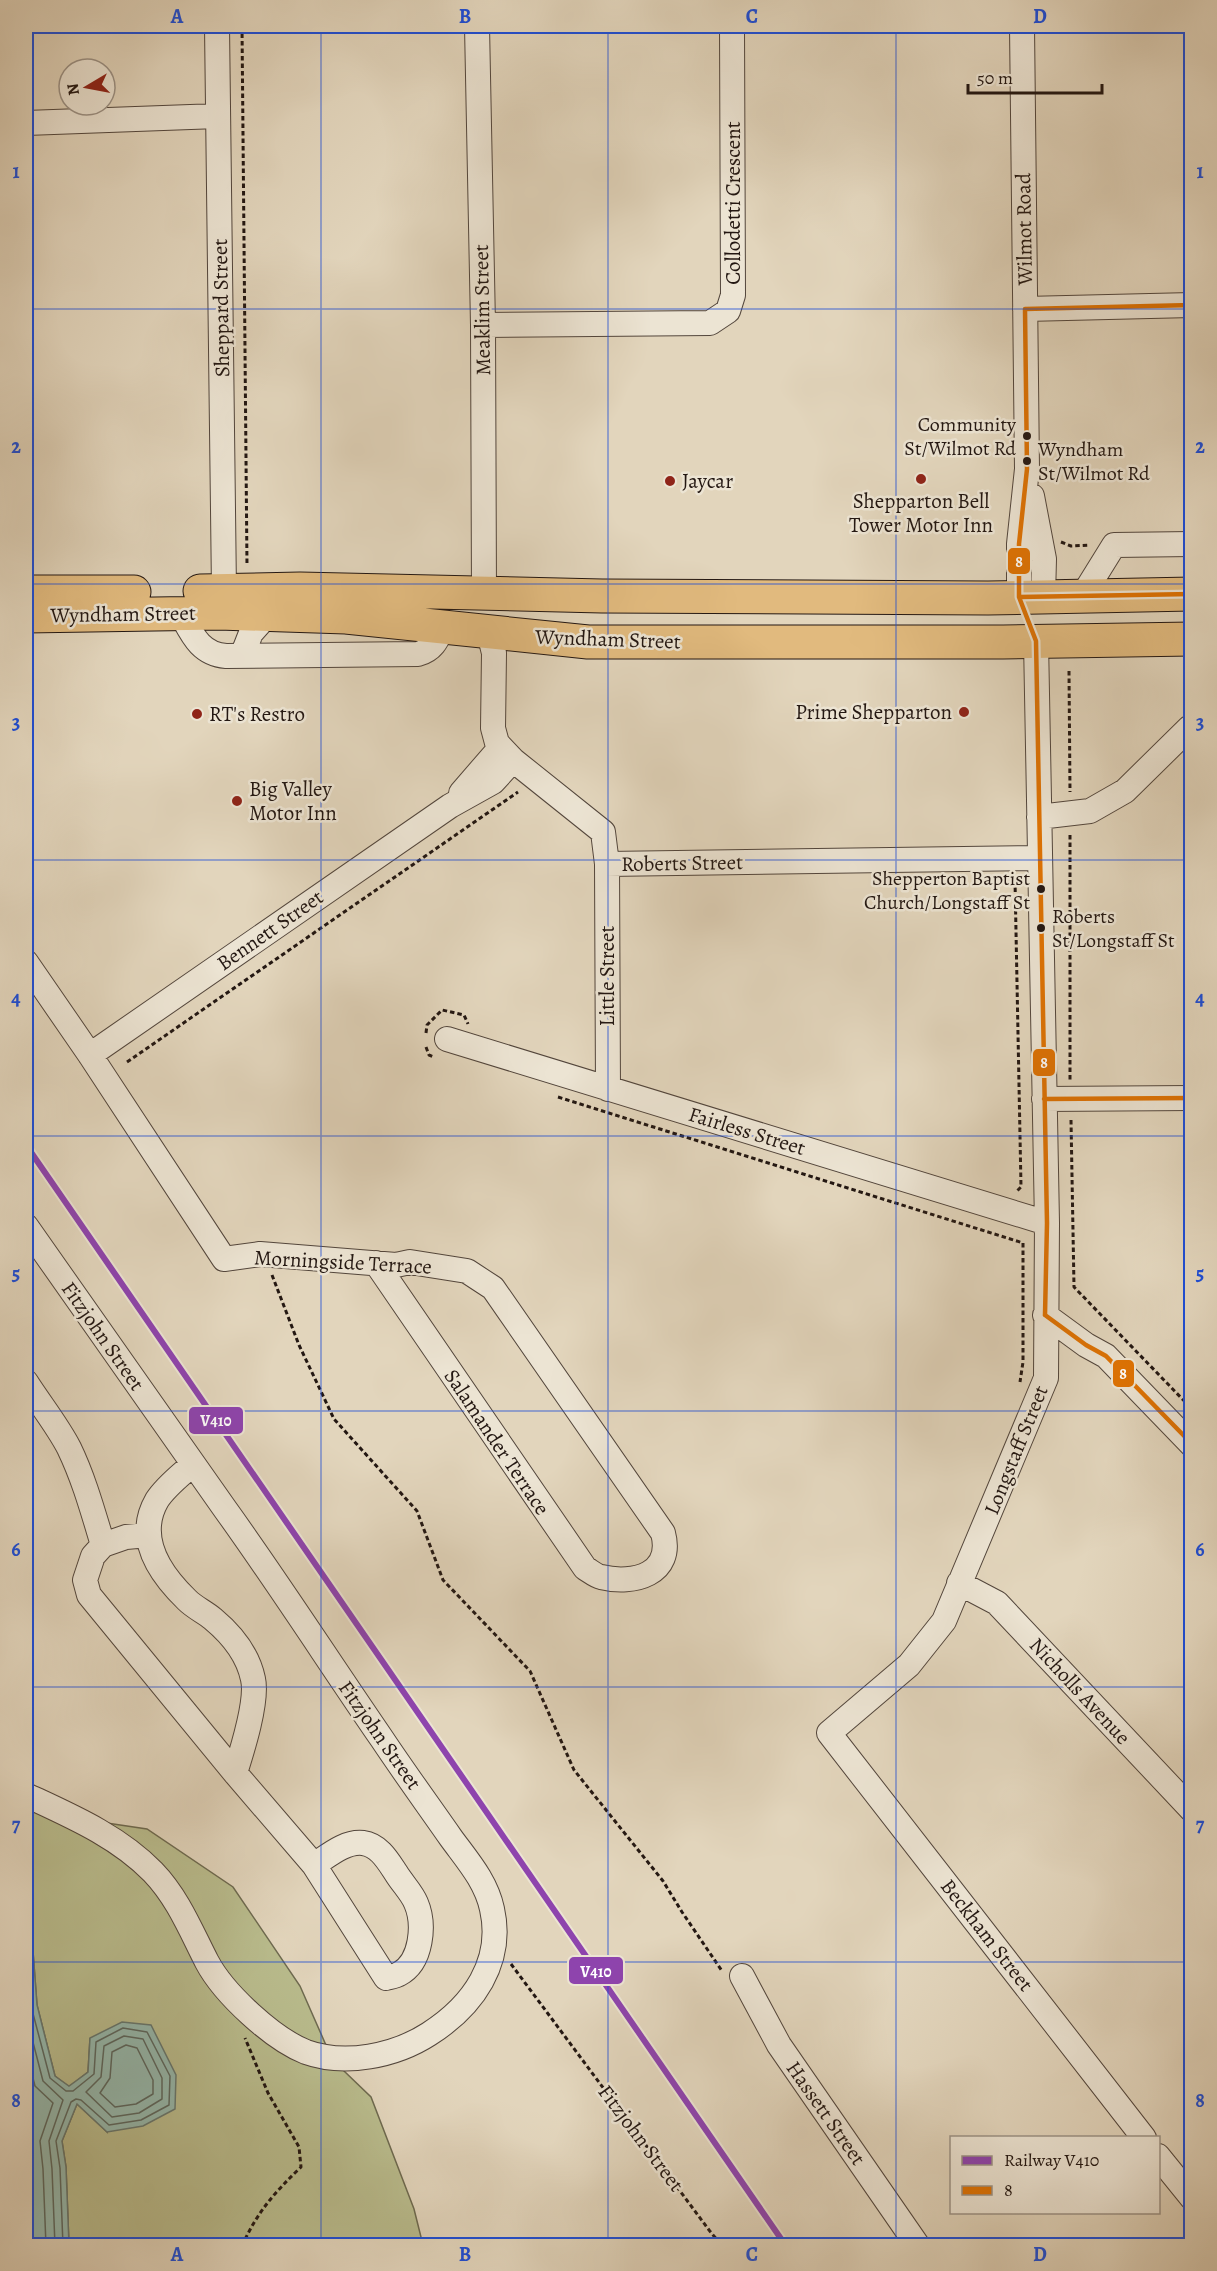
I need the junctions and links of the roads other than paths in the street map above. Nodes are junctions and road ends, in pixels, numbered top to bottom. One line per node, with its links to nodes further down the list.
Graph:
1 (217, 26): 5 (street, Sheppard Street)
2 (477, 26): 9 (street, Meaklim Street)
3 (732, 26): 9 (street, Collodetti Crescent)
4 (1022, 26): 8 (street, Wilmot Road)
5 (218, 116): 6 (street); 12 (street, Sheppard Street)
6 (26, 123)
7 (1191, 305): 8 (street)
8 (1025, 309): 10 (street, Wilmot Road)
9 (483, 325): 14 (street, Meaklim Street)
10 (1027, 469): 17 (street, Wilmot Road); 17 (street, Wilmot Road)
11 (1191, 544): 16 (street)
12 (224, 591): 13 (highway, Wyndham Street); 14 (highway, Wyndham Street)
13 (26, 592)
14 (484, 594): 17 (highway, Wyndham Street); 22 (highway)
15 (1191, 594): 16 (highway, Wyndham Street)
16 (1083, 595): 17 (highway, Wyndham Street)
17 (1031, 597): 24 (highway)
18 (181, 614): 19 (highway, Wyndham Street); 20 (highway, Wyndham Street); 25 (street)
19 (268, 614): 21 (highway, Wyndham Street); 25 (street)
20 (26, 616)
21 (443, 627): 22 (highway, Wyndham Street); 25 (street)
22 (489, 633): 24 (highway, Wyndham Street); 27 (street)
23 (1191, 639): 24 (highway, Wyndham Street)
24 (1036, 641): 28 (street, Longstaff Street)
25 (242, 656)
26 (1191, 728): 28 (street)
27 (506, 754): 30 (street, Roberts Street); 33 (street, Bennett Street)
28 (1038, 817): 29 (street, Longstaff Street)
29 (1039, 858): 30 (street, Roberts Street); 36 (street, Longstaff Street)
30 (607, 864): 34 (street, Little Street)
31 (26, 962): 33 (street)
32 (437, 1048): 34 (street, Fairless Street)
33 (90, 1055): 39 (street, Morningside Terrace)
34 (608, 1089): 37 (street, Fairless Street)
35 (1191, 1098): 36 (street)
36 (1044, 1099): 37 (street, Longstaff Street)
37 (1047, 1223): 40 (street, Longstaff Street)
38 (26, 1226): 43 (street, Fitzjohn Street)
39 (376, 1263): 46 (street, Salamander Terrace); 46 (street, Morningside Terrace)
40 (1045, 1314): 42 (street); 47 (street, Longstaff Street)
41 (26, 1382): 45 (street)
42 (1191, 1445)
43 (193, 1464): 44 (street); 50 (street, Fitzjohn Street)
44 (148, 1535): 45 (street); 49 (street)
45 (103, 1545): 49 (street)
46 (644, 1577)
47 (959, 1583): 48 (street, Longstaff Street); 51 (street, Nicholls Avenue)
48 (829, 1733): 54 (street, Beckham Street)
49 (235, 1773): 52 (street)
50 (26, 1795)
51 (1191, 1810)
52 (314, 1865): 52 (street)
53 (742, 1976): 57 (street, Hassett Street)
54 (1142, 2136)
55 (1160, 2159): 56 (street)
56 (1191, 2198)
57 (918, 2246)

